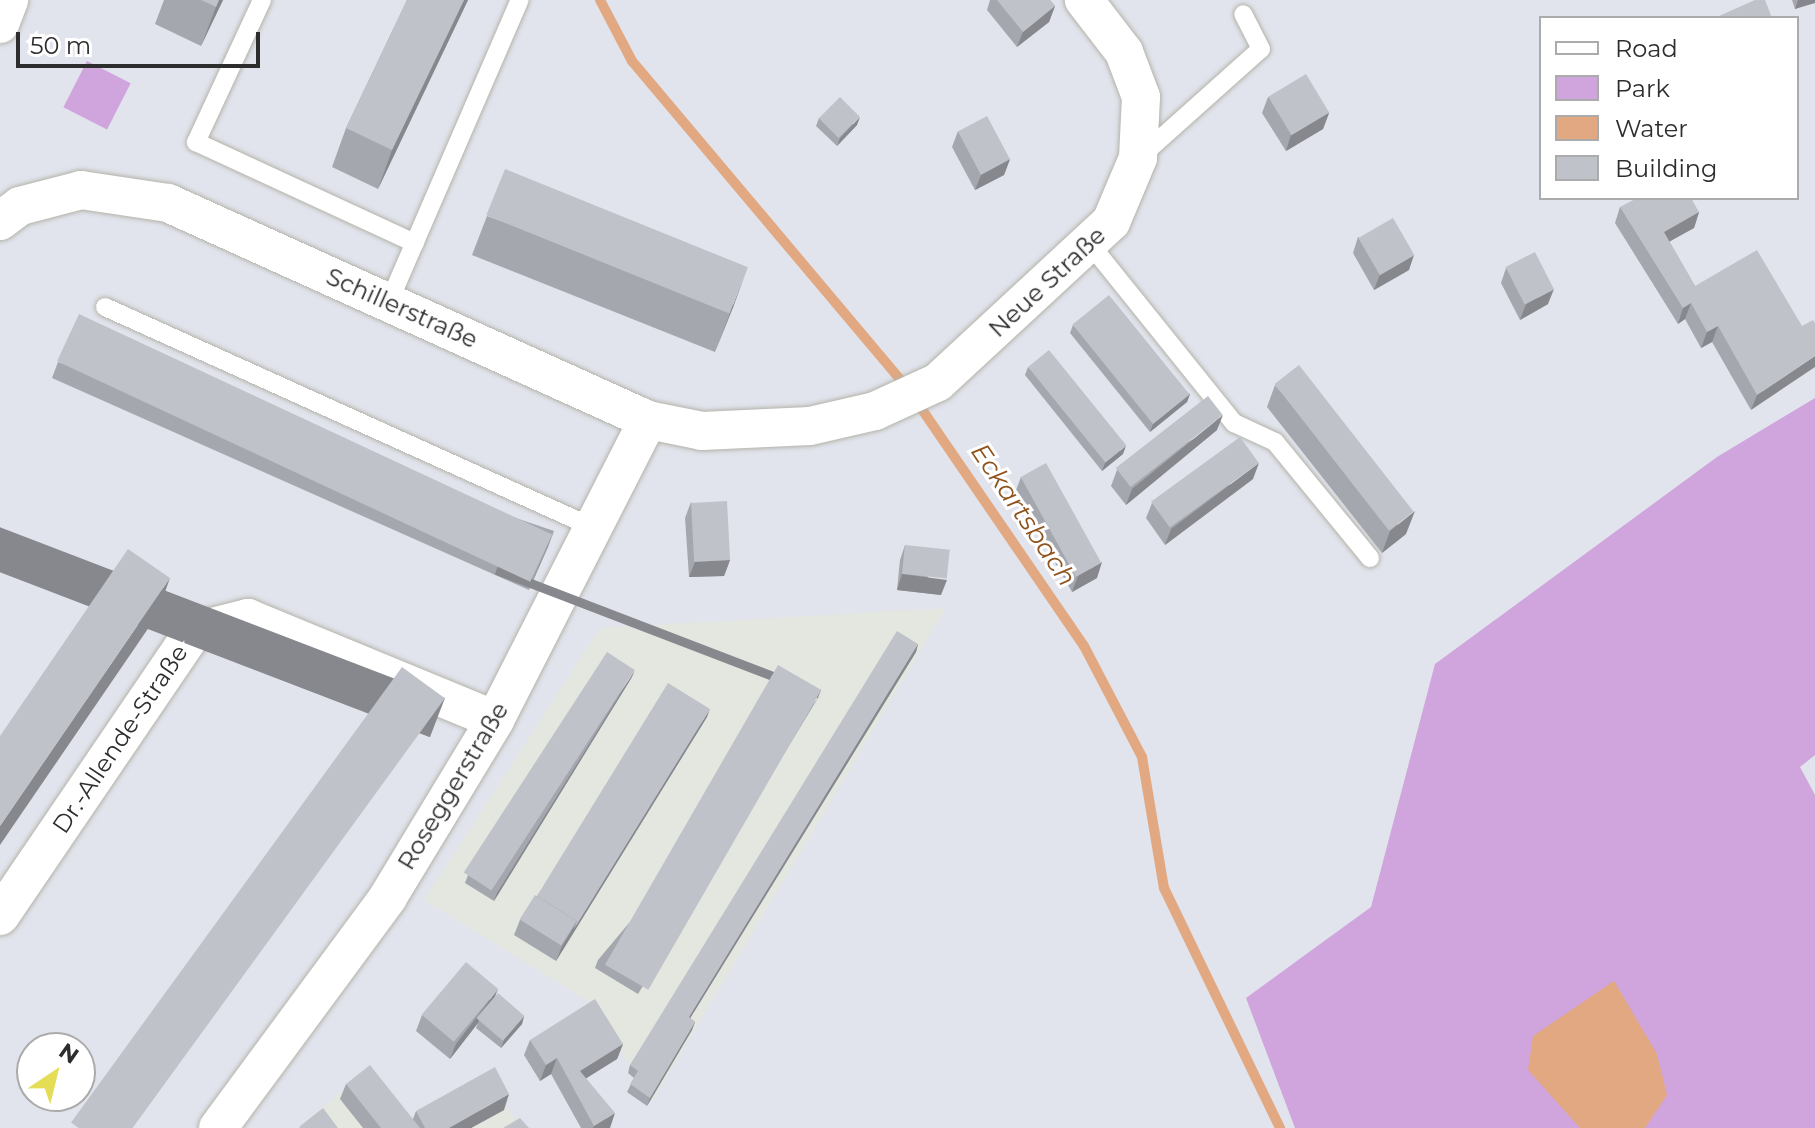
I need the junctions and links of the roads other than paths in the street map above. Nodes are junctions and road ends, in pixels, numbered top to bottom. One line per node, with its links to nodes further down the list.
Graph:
1 (9, 0): 6 (street)
2 (262, 0): 9 (lane)
3 (520, 0): 9 (lane)
4 (1084, 0): 7 (street, Neue Straße)
5 (1243, 14): 7 (lane)
6 (0, 24)
7 (1138, 158): 10 (street, Neue Straße)
8 (0, 221): 11 (street, Schillerstraße)
9 (415, 243): 11 (lane)
10 (1090, 244): 14 (street, Neue Straße); 16 (lane)
11 (389, 302): 13 (street, Schillerstraße)
12 (105, 307): 15 (lane)
13 (648, 420): 14 (street, Schillerstraße); 15 (street, Roseggerstraße)
14 (810, 426)
15 (592, 527): 17 (street, Roseggerstraße)
16 (1370, 558)
17 (495, 720): 18 (street, Dr.-Allende-Straße); 19 (street, Roseggerstraße)
18 (0, 916)
19 (218, 1128)

